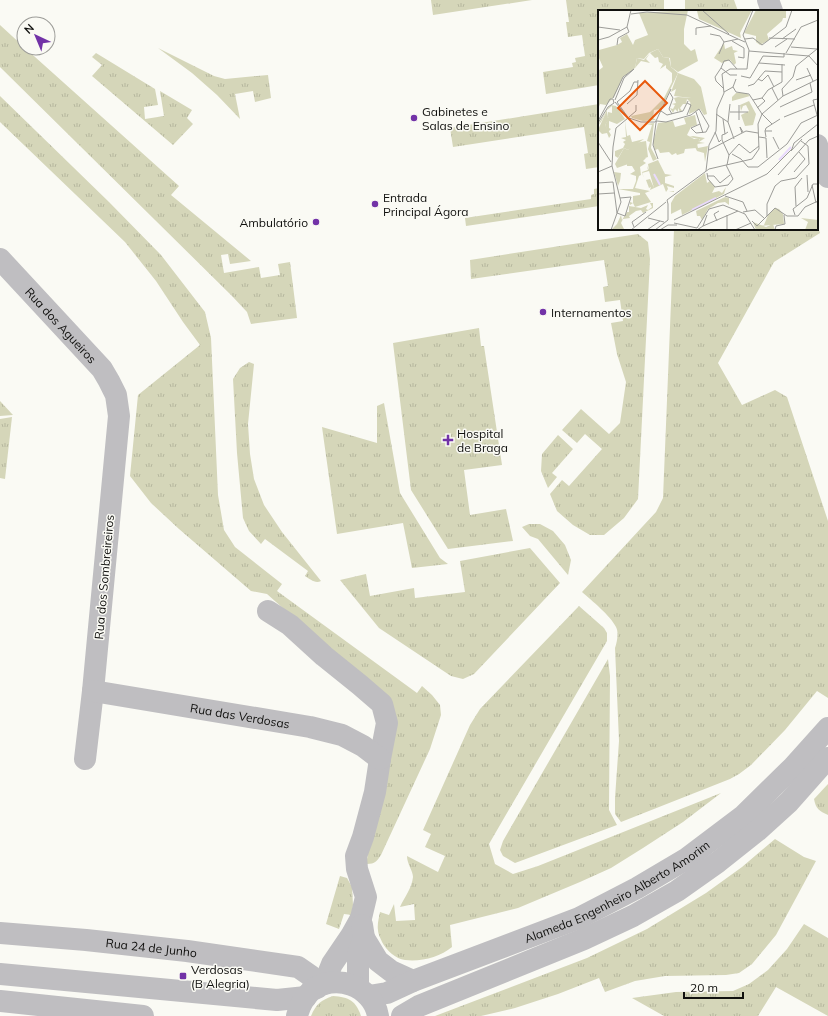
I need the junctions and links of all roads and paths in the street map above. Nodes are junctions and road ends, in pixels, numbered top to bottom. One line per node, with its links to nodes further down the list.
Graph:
1 (768, 0): 2 (street)
2 (772, 10)
3 (818, 148): 4 (street)
4 (828, 177)
5 (0, 259): 6 (street, Rua dos Agueiros)
6 (116, 395): 8 (street, Rua dos Sombreireiros)
7 (268, 611): 12 (street)
8 (93, 691): 11 (street, Rua dos Sombreireiros); 12 (street, Rua das Verdosas)
9 (828, 728): 16 (street, Alameda Engenheiro Alberto Amorim)
10 (828, 758): 23 (street, Alameda Engenheiro Alberto Amorim)
11 (85, 759)
12 (380, 759): 13 (street)
13 (363, 928): 16 (street); 17 (street); 18 (street)
14 (0, 933): 17 (street, Rua 24 de Junho)
15 (0, 974): 17 (street)
16 (413, 981): 18 (street, Alameda Engenheiro Alberto Amorim)
17 (316, 989): 18 (street); 21 (street)
18 (364, 992): 22 (street)
19 (0, 1001): 20 (street)
20 (143, 1016)
21 (297, 1016)
22 (378, 1016)
23 (402, 1016)

